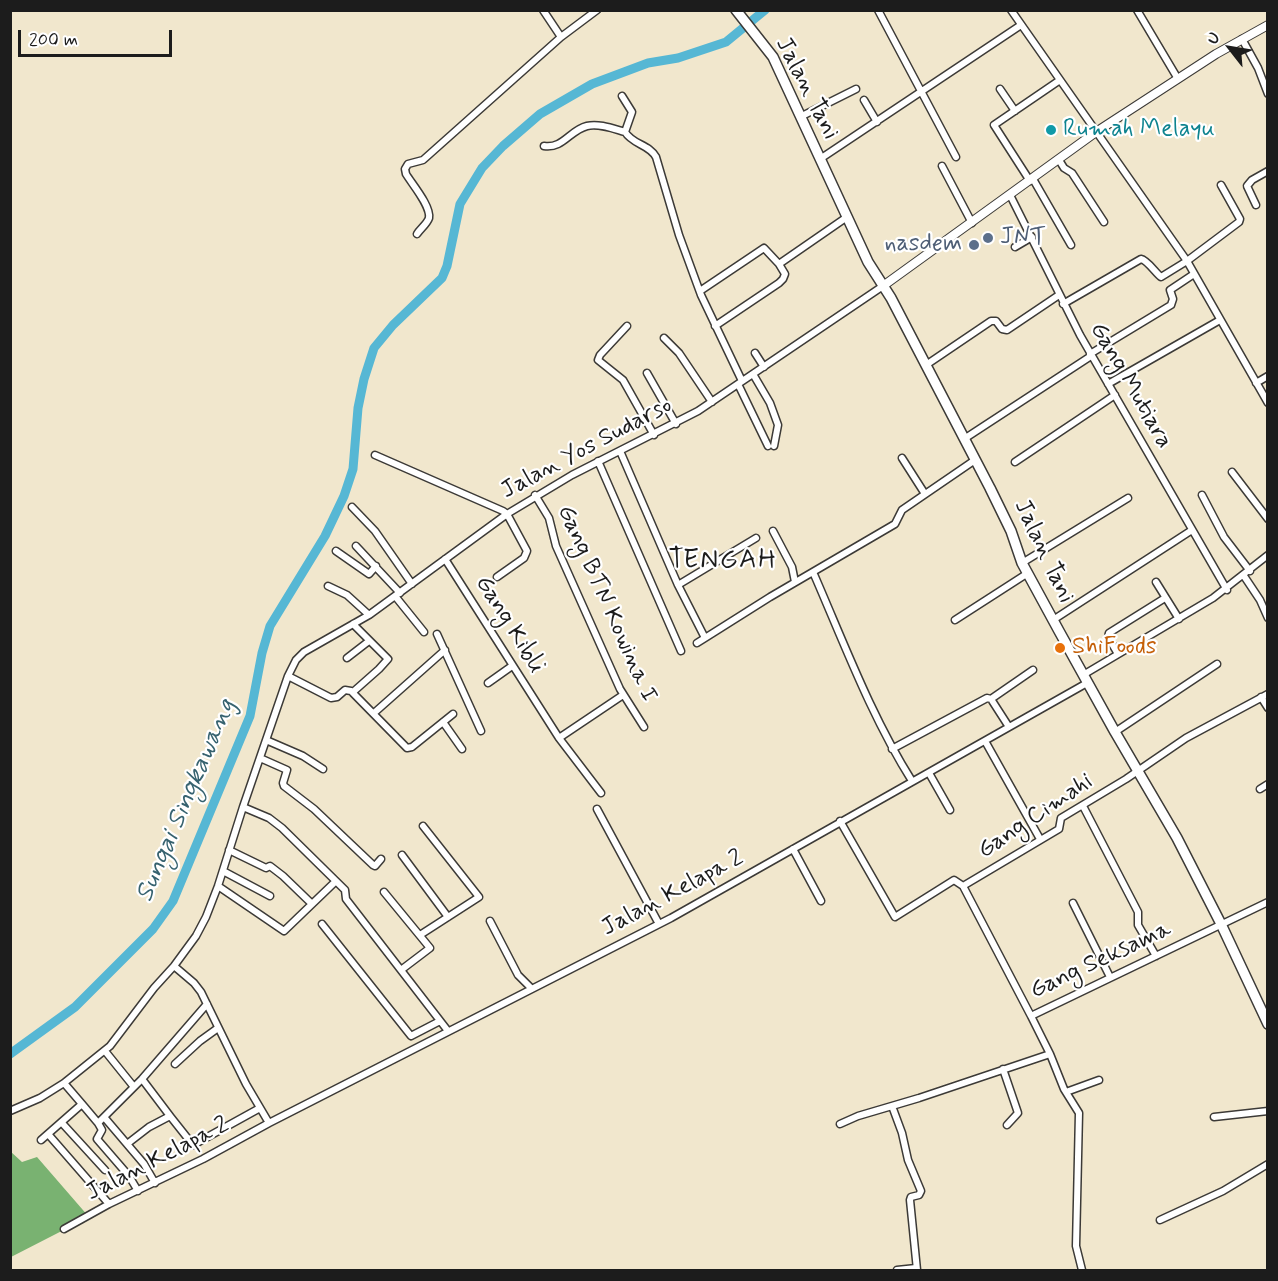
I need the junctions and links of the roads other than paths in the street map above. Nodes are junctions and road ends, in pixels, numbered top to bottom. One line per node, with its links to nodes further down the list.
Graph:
1 (543, 10): 9 (street)
2 (597, 10): 9 (street)
3 (878, 10): 15 (street)
4 (1011, 10): 7 (street)
5 (1137, 10): 11 (street)
6 (738, 13): 20 (highway, Jalan Tani)
7 (1021, 25): 12 (street); 15 (street)
8 (1268, 25): 10 (main road, Jalan Yos Sudarso)
9 (561, 37): 37 (street)
10 (1242, 39): 11 (main road, Jalan Yos Sudarso); 16 (street)
11 (1178, 79): 23 (main road, Jalan Yos Sudarso)
12 (1060, 80): 19 (street); 23 (street)
13 (855, 89): 20 (street)
14 (1000, 89): 19 (street)
15 (921, 92): 21 (street); 25 (street)
16 (1268, 94)
17 (621, 96): 22 (street)
18 (864, 100): 21 (street)
19 (1015, 111): 30 (street)
20 (800, 117): 26 (highway, Jalan Tani)
21 (877, 122): 26 (street)
22 (625, 132): 24 (street); 45 (street)
23 (1096, 132): 27 (main road, Jalan Yos Sudarso); 41 (street)
24 (544, 146)
25 (956, 157)
26 (820, 159): 34 (highway, Jalan Tani)
27 (1059, 160): 30 (main road, Jalan Yos Sudarso); 35 (street)
28 (942, 166): 36 (street)
29 (1268, 171): 33 (street)
30 (1032, 180): 32 (main road, Jalan Yos Sudarso); 39 (street)
31 (1221, 185): 41 (street)
32 (1010, 195): 36 (main road, Jalan Yos Sudarso); 38 (street, Gang Mutiara)
33 (1256, 205)
34 (848, 217): 42 (street); 44 (highway, Jalan Tani)
35 (1104, 222)
36 (972, 223): 44 (main road, Jalan Yos Sudarso)
37 (417, 234)
38 (1032, 237): 40 (street); 46 (street, Gang Mutiara)
39 (1071, 244)
40 (1015, 247)
41 (1187, 261): 43 (street); 47 (street)
42 (779, 264): 45 (street); 50 (street)
43 (1194, 274): 48 (street); 53 (street)
44 (883, 286): 54 (highway, Jalan Tani); 55 (street, Jalan Yos Sudarso)
45 (700, 291): 50 (street)
46 (1059, 295): 47 (street, Gang Mutiara); 54 (street)
47 (1063, 304): 53 (street, Gang Mutiara)
48 (1220, 320): 60 (street); 61 (street)
49 (627, 326): 66 (street)
50 (716, 326): 59 (street)
51 (664, 338): 63 (street)
52 (755, 353): 55 (street)
53 (1091, 355): 61 (street, Gang Mutiara); 67 (street)
54 (926, 364): 67 (highway, Jalan Tani)
55 (764, 367): 57 (street, Jalan Yos Sudarso)
56 (647, 374): 65 (street)
57 (753, 374): 59 (street, Jalan Yos Sudarso); 59 (street)
58 (1268, 376): 60 (street)
59 (740, 383): 63 (street, Jalan Yos Sudarso)
60 (1256, 383): 64 (street)
61 (1108, 384): 62 (street, Gang Mutiara)
62 (1115, 395): 73 (street); 82 (street, Gang Mutiara)
63 (712, 402): 65 (street, Jalan Yos Sudarso)
64 (1268, 403)
65 (676, 424): 66 (street, Jalan Yos Sudarso)
66 (654, 435): 68 (street, Jalan Yos Sudarso)
67 (964, 439): 71 (highway, Jalan Tani)
68 (620, 451): 72 (street, Jalan Yos Sudarso); 98 (street)
69 (375, 455): 80 (street)
70 (902, 458): 75 (street)
71 (975, 460): 75 (street); 89 (highway, Jalan Tani)
72 (598, 461): 76 (street, Jalan Yos Sudarso); 115 (street)
73 (1015, 462)
74 (1232, 472): 81 (street)
75 (925, 494): 91 (street)
76 (536, 495): 80 (street, Jalan Yos Sudarso); 125 (street, Gang BTN Kowina I)
77 (1202, 495): 93 (street)
78 (1128, 498): 89 (street)
79 (352, 507): 97 (street)
80 (507, 514): 88 (street, Jalan Yos Sudarso); 94 (street)
81 (1268, 519)
82 (1192, 530): 100 (street, Gang Mutiara); 107 (street)
83 (773, 531): 95 (street)
84 (756, 538): 98 (street)
85 (356, 546): 90 (street)
86 (336, 551): 90 (street)
87 (1268, 555): 93 (street, Jalan Kelapa 2)
88 (445, 559): 97 (street, Jalan Yos Sudarso); 119 (street, Gang Kibli)
89 (1022, 562): 92 (highway, Jalan Tani)
90 (376, 566): 101 (street)
91 (813, 572): 95 (street); 140 (street)
92 (1028, 573): 106 (street); 107 (highway, Jalan Tani)
93 (1247, 573): 100 (street, Jalan Kelapa 2); 104 (street)
94 (497, 577)
95 (795, 582): 111 (street)
96 (1156, 582): 102 (street)
97 (412, 584): 101 (street, Jalan Yos Sudarso)
98 (678, 585): 111 (street)
99 (328, 586): 103 (street)
100 (1227, 590): 105 (street, Jalan Kelapa 2)
101 (398, 595): 103 (street, Jalan Yos Sudarso); 109 (street)
102 (1165, 598): 105 (street); 116 (street)
103 (369, 615): 108 (street, Jalan Yos Sudarso)
104 (1268, 618)
105 (1179, 619): 116 (street, Jalan Kelapa 2)
106 (955, 620)
107 (1053, 620): 122 (highway, Jalan Tani)
108 (353, 624): 112 (street); 121 (street, Jalan Yos Sudarso)
109 (424, 632)
110 (437, 634): 114 (street)
111 (705, 638): 113 (street)
112 (369, 641): 117 (street); 124 (street)
113 (696, 643)
114 (445, 650): 129 (street); 134 (street)
115 (681, 651)
116 (1118, 654): 122 (street, Jalan Kelapa 2)
117 (347, 658)
118 (1217, 664): 135 (street)
119 (512, 666): 123 (street); 136 (street, Gang Kibli)
120 (1033, 670): 127 (street)
121 (288, 676): 124 (street); 137 (street, Jalan Yos Sudarso)
122 (1085, 679): 133 (street, Jalan Kelapa 2); 135 (highway, Jalan Tani)
123 (488, 683)
124 (353, 692): 129 (street)
125 (623, 695): 132 (street, Gang BTN Kowina I); 136 (street)
126 (1264, 695): 128 (street); 143 (street, Gang Cimahi)
127 (992, 699): 133 (street); 140 (street)
128 (1268, 708)
129 (374, 713): 131 (street)
130 (453, 714): 131 (street)
131 (443, 722): 139 (street)
132 (644, 727)
133 (1009, 727): 138 (street, Jalan Kelapa 2)
134 (482, 731)
135 (1115, 732): 143 (highway, Jalan Tani)
136 (559, 738): 148 (street, Gang Kibli)
137 (266, 740): 141 (street, Jalan Yos Sudarso); 142 (street)
138 (985, 741): 144 (street, Jalan Kelapa 2); 155 (street)
139 (462, 749)
140 (892, 750): 145 (street)
141 (260, 758): 150 (street, Jalan Yos Sudarso); 159 (street)
142 (323, 770)
143 (1138, 771): 149 (street, Gang Cimahi); 174 (highway, Jalan Tani)
144 (929, 773): 145 (street, Jalan Kelapa 2); 152 (street)
145 (912, 781): 153 (street, Jalan Kelapa 2)
146 (1268, 784): 147 (street)
147 (1260, 789)
148 (601, 793)
149 (1083, 806): 155 (street, Gang Cimahi); 176 (street)
150 (243, 807): 157 (street, Jalan Yos Sudarso); 161 (street)
151 (597, 809): 173 (street)
152 (950, 810)
153 (840, 821): 156 (street, Jalan Kelapa 2); 163 (street, Gang Cimahi)
154 (423, 826): 170 (street)
155 (1040, 839): 163 (street, Gang Cimahi)
156 (793, 849): 166 (street); 173 (street, Jalan Kelapa 2)
157 (229, 850): 160 (street, Jalan Yos Sudarso); 169 (street)
158 (402, 855): 170 (street)
159 (381, 859)
160 (223, 871): 162 (street, Jalan Yos Sudarso); 165 (street)
161 (336, 881): 169 (street); 178 (street)
162 (218, 886): 169 (street); 177 (street, Jalan Yos Sudarso)
163 (963, 886): 182 (street, Gang Seksama)
164 (384, 892): 175 (street)
165 (270, 896)
166 (821, 901)
167 (1268, 902): 174 (street, Gang Seksama)
168 (1073, 903): 179 (street)
169 (312, 904)
170 (448, 917): 175 (street)
171 (490, 921): 180 (street)
172 (322, 924): 184 (street)
173 (659, 924): 180 (street, Jalan Kelapa 2)
174 (1221, 924): 176 (street, Gang Seksama); 183 (highway, Jalan Tani)
175 (420, 936): 178 (street)
176 (1156, 956): 179 (street, Gang Seksama)
177 (174, 966): 181 (street, Jalan Kelapa 2); 186 (street, Jalan Yos Sudarso)
178 (401, 970): 184 (street)
179 (1110, 978): 182 (street, Gang Seksama)
180 (531, 988): 184 (street, Jalan Kelapa 2)
181 (207, 1004): 185 (street, Jalan Kelapa 2); 190 (street)
182 (1031, 1016): 187 (street)
183 (1268, 1024)
184 (444, 1026): 200 (street, Jalan Kelapa 2)
185 (218, 1028): 188 (street); 200 (street, Jalan Kelapa 2)
186 (105, 1051): 192 (street, Jalan Yos Sudarso); 193 (street)
187 (1050, 1054): 189 (street); 194 (street)
188 (175, 1064)
189 (1003, 1070): 196 (street); 206 (street)
190 (142, 1079): 193 (street); 199 (street)
191 (1099, 1080): 194 (street)
192 (64, 1083): 195 (street); 197 (street, Jalan Yos Sudarso)
193 (135, 1087): 201 (street)
194 (1066, 1092): 219 (street)
195 (82, 1104): 203 (street); 204 (street)
196 (892, 1106): 205 (street); 217 (street)
197 (10, 1111)
198 (1268, 1111): 202 (street)
199 (170, 1116): 200 (street); 209 (street)
200 (265, 1116): 212 (street, Jalan Kelapa 2)
201 (104, 1117): 204 (street); 209 (street)
202 (1214, 1117)
203 (62, 1123): 207 (street); 211 (street)
204 (98, 1123): 213 (street)
205 (840, 1124)
206 (1006, 1125)
207 (48, 1134): 208 (street); 214 (street)
208 (41, 1140)
209 (127, 1144): 212 (street)
210 (1268, 1164): 215 (street)
211 (105, 1170)
212 (153, 1178): 213 (street, Jalan Kelapa 2)
213 (135, 1188): 214 (street, Jalan Kelapa 2)
214 (106, 1200): 216 (street, Jalan Kelapa 2)
215 (1160, 1220)
216 (64, 1229)
217 (917, 1269): 218 (street)
218 (897, 1270)
219 (1082, 1270)

